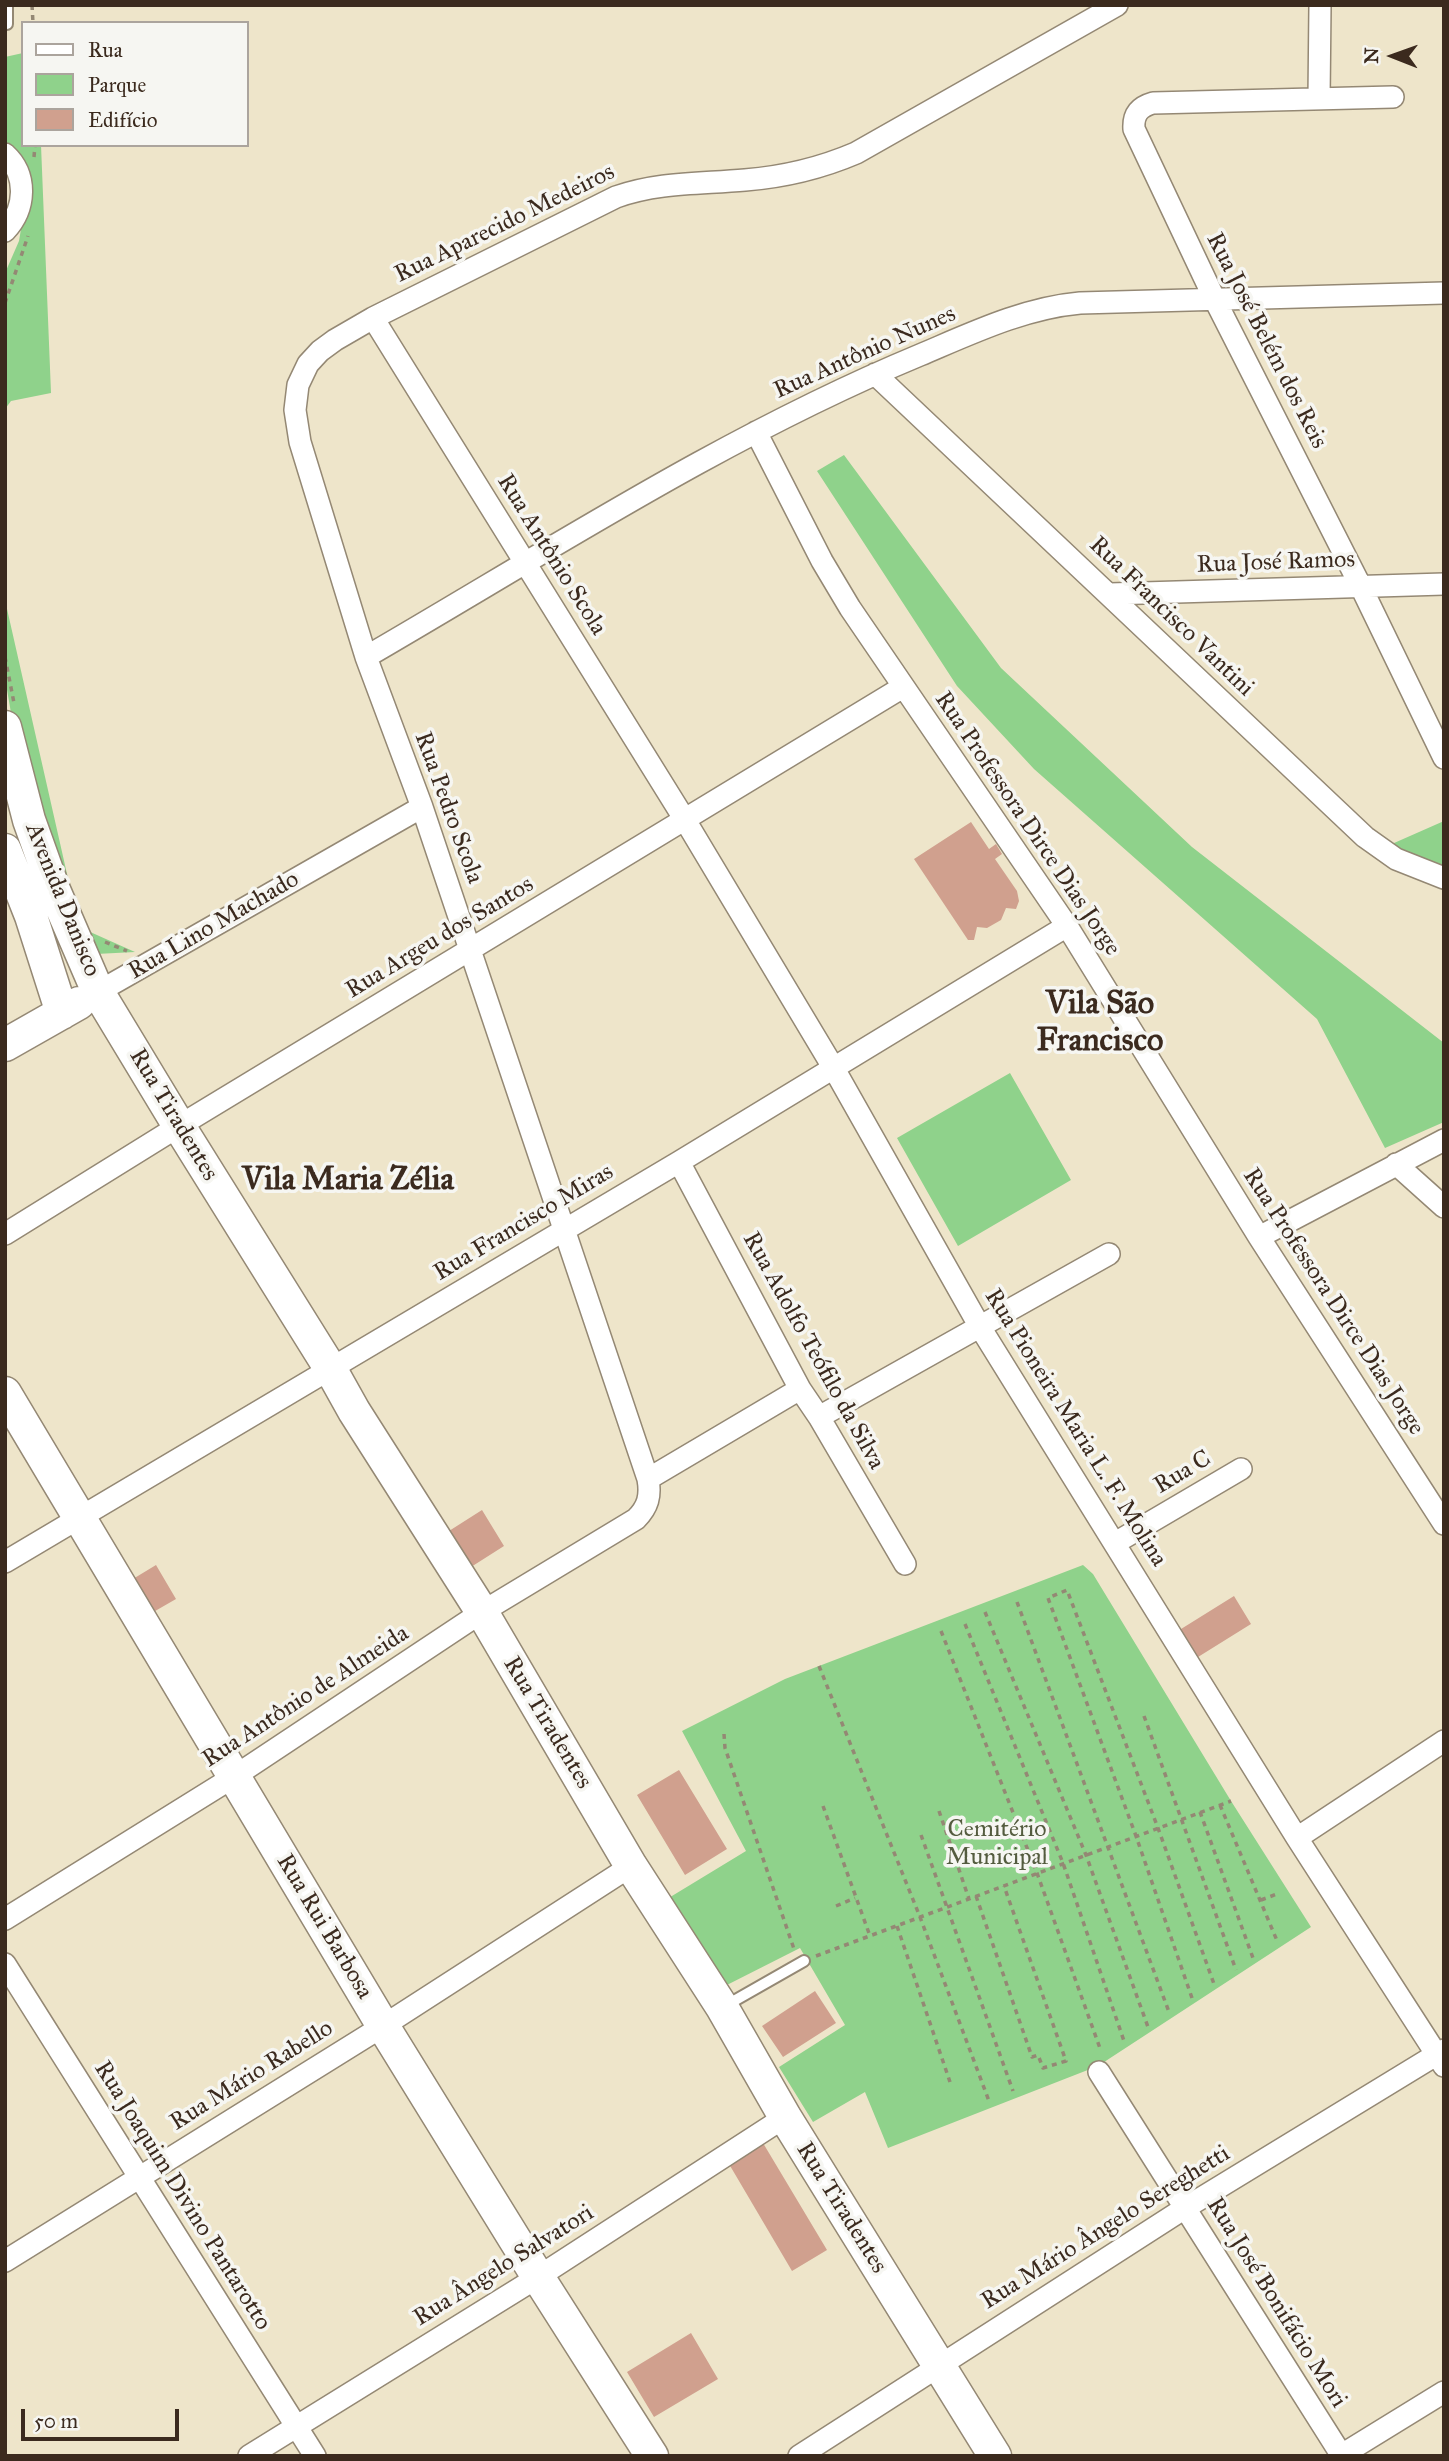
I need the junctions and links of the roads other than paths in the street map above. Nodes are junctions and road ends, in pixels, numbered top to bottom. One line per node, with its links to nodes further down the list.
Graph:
1 (7, 5): 4 (lane)
2 (1117, 5): 11 (street, Rua Aparecido Medeiros)
3 (1320, 5): 6 (street)
4 (7, 24)
5 (1393, 97): 6 (street, Rua José Belém dos Reis)
6 (1320, 99): 10 (street, Rua José Belém dos Reis)
7 (5, 154): 8 (street)
8 (5, 231)
9 (1444, 293): 10 (street, Rua Antônio Nunes)
10 (1214, 300): 12 (street, Rua Antônio Nunes); 17 (street, Rua José Belém dos Reis)
11 (373, 318): 14 (street, Rua Aparecido Medeiros); 15 (street, Rua Antônio Scola)
12 (875, 373): 13 (street, Rua Antônio Nunes); 18 (street, Rua Francisco Vantini)
13 (756, 432): 15 (street, Rua Antônio Nunes); 20 (street, Rua Professora Dirce Dias Jorge)
14 (300, 442): 19 (street, Rua Pedro Scola)
15 (526, 564): 19 (street, Rua Antônio Nunes); 24 (street, Rua Antônio Scola)
16 (1444, 584): 17 (street, Rua José Ramos)
17 (1361, 587): 18 (street, Rua José Ramos); 22 (street, Rua José Belém dos Reis)
18 (1110, 594): 26 (street, Rua Francisco Vantini)
19 (366, 657): 23 (street, Rua Pedro Scola)
20 (903, 687): 24 (street, Rua Argeu dos Santos); 27 (street, Rua Professora Dirce Dias Jorge)
21 (5, 727): 29 (main road, Avenida Danisco)
22 (1444, 758)
23 (422, 807): 28 (street, Rua Pedro Scola); 29 (street, Rua Lino Machado)
24 (685, 820): 28 (street, Rua Argeu dos Santos); 32 (street, Rua Pioneira Maria L. F. Molina)
25 (5, 850): 30 (main road, Avenida Danisco)
26 (1444, 878)
27 (1068, 926): 32 (street, Rua Francisco Miras); 40 (street, Rua Professora Dirce Dias Jorge)
28 (471, 951): 33 (street, Rua Argeu dos Santos); 38 (street, Rua Pedro Scola)
29 (98, 992): 30 (main road, Rua Lino Machado); 33 (main road, Rua Tiradentes)
30 (62, 1013): 31 (main road, Rua Lino Machado)
31 (5, 1045)
32 (833, 1067): 35 (street, Rua Francisco Miras); 42 (street, Rua Pioneira Maria L. F. Molina)
33 (179, 1126): 39 (street, Rua Argeu dos Santos); 43 (main road, Rua Tiradentes)
34 (1444, 1140): 36 (street)
35 (679, 1161): 38 (street, Rua Francisco Miras); 44 (street, Rua Adolfo Teófilo da Silva)
36 (1396, 1164): 37 (street); 40 (street)
37 (1444, 1207)
38 (565, 1229): 43 (street, Rua Francisco Miras); 48 (street, Rua Pedro Scola)
39 (5, 1234)
40 (1259, 1237): 50 (street, Rua Professora Dirce Dias Jorge)
41 (1109, 1254): 42 (street)
42 (980, 1327): 46 (street); 51 (street, Rua Pioneira Maria L. F. Molina)
43 (330, 1368): 49 (street, Rua Francisco Miras); 54 (main road, Rua Tiradentes)
44 (800, 1389): 46 (street, Rua Adolfo Teófilo da Silva); 48 (street)
45 (5, 1393): 49 (main road, Rua Rui Barbosa)
46 (819, 1417): 53 (street, Rua Adolfo Teófilo da Silva)
47 (1241, 1469): 51 (street, Rua C)
48 (649, 1479): 54 (street, Rua Antônio de Almeida)
49 (80, 1516): 52 (street, Rua Francisco Miras); 56 (main road, Rua Rui Barbosa)
50 (1444, 1524)
51 (1115, 1543): 57 (street, Rua Pioneira Maria L. F. Molina)
52 (5, 1562)
53 (905, 1564)
54 (482, 1612): 56 (street, Rua Antônio de Almeida); 58 (main road, Rua Tiradentes)
55 (1444, 1741): 57 (street)
56 (235, 1776): 59 (street, Rua Antônio de Almeida); 63 (main road, Rua Rui Barbosa)
57 (1297, 1838): 64 (street, Rua Pioneira Maria L. F. Molina)
58 (631, 1866): 62 (main road, Rua Tiradentes); 63 (street, Rua Mário Rabello)
59 (5, 1919)
60 (802, 1962): 62 (lane)
61 (5, 1964): 67 (street, Rua Joaquim Divino Pantarotto)
62 (722, 2007): 66 (main road, Rua Tiradentes)
63 (383, 2026): 67 (street, Rua Mário Rabello); 70 (main road, Rua Rui Barbosa)
64 (1441, 2057): 68 (street, Rua Mário Ângelo Sereghetti)
65 (1101, 2064): 68 (street, Rua José Bonifácio Mori)
66 (785, 2117): 70 (street, Rua Ângelo Salvatori); 71 (main road, Rua Tiradentes)
67 (140, 2177): 69 (street, Rua Mário Rabello); 73 (street, Rua Joaquim Divino Pantarotto)
68 (1185, 2208): 71 (street, Rua Mário Ângelo Sereghetti); 74 (street, Rua José Bonifácio Mori)
69 (5, 2262)
70 (538, 2277): 73 (street, Rua Ângelo Salvatori); 77 (main road, Rua Rui Barbosa)
71 (939, 2364): 78 (street, Rua Mário Ângelo Sereghetti); 79 (main road, Rua Tiradentes)
72 (1444, 2392): 74 (street)
73 (297, 2426): 75 (street, Rua Ângelo Salvatori); 76 (street, Rua Joaquim Divino Pantarotto)
74 (1341, 2455)
75 (249, 2456)
76 (315, 2456)
77 (652, 2456)
78 (799, 2456)
79 (995, 2456)

